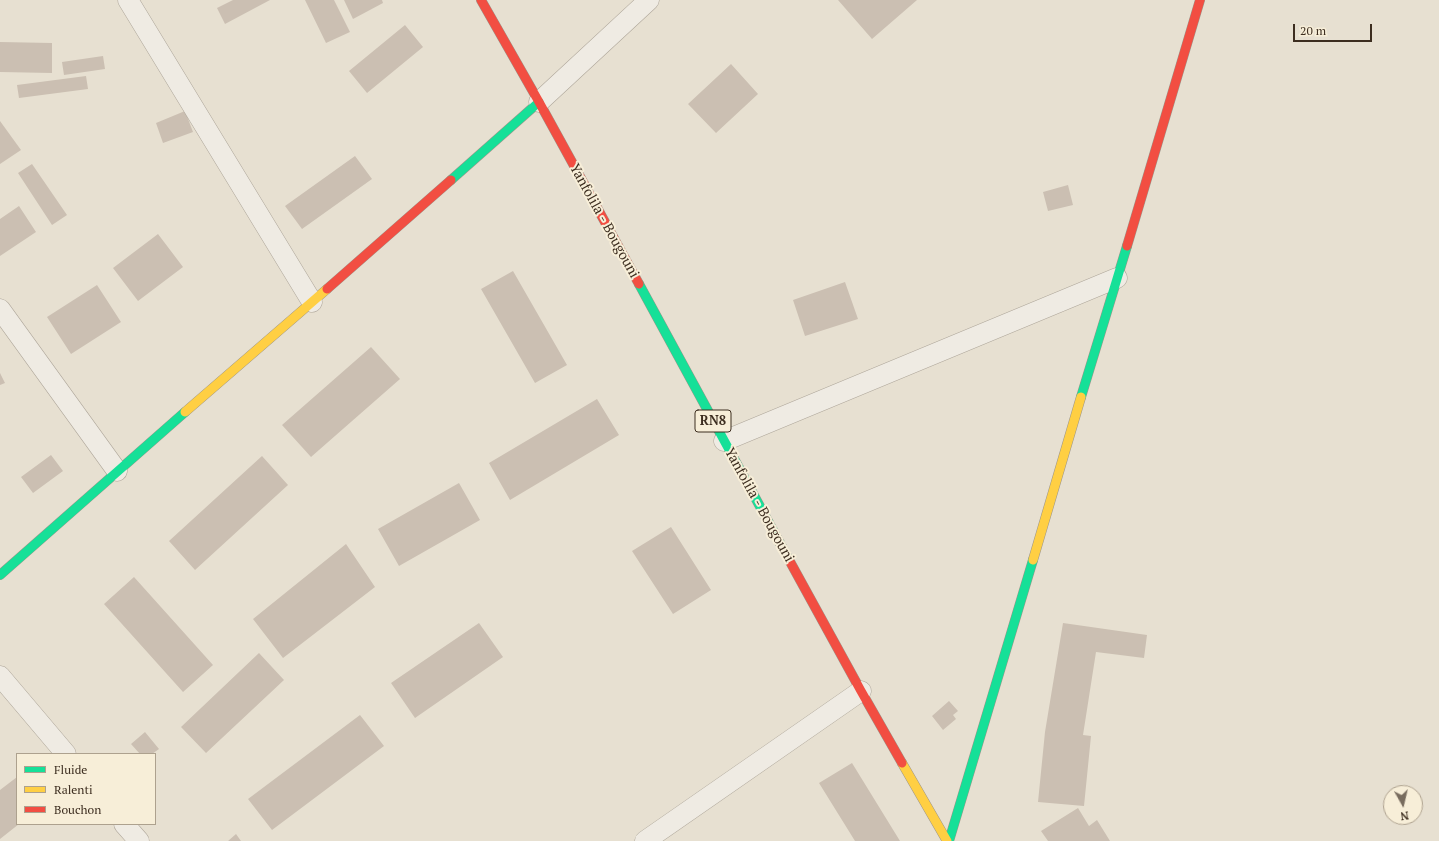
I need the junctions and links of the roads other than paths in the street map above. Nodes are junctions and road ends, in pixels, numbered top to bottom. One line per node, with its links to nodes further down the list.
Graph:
1 (128, 0): 7 (street)
2 (482, 0): 5 (street, Yanfolila - Bougouni / RN8)
3 (649, 0): 5 (street)
4 (1200, 0): 6 (street)
5 (539, 102): 7 (street); 9 (street, Yanfolila - Bougouni / RN8)
6 (1117, 278): 9 (street); 18 (street)
7 (312, 302): 10 (street)
8 (0, 310): 10 (street)
9 (724, 440): 13 (street, Yanfolila - Bougouni / RN8)
10 (117, 470): 11 (street)
11 (0, 575)
12 (0, 676): 14 (street)
13 (861, 691): 17 (street); 18 (street, Yanfolila - Bougouni / RN8)
14 (65, 753)
15 (125, 825): 16 (street)
16 (139, 841)
17 (645, 841)
18 (948, 841)

